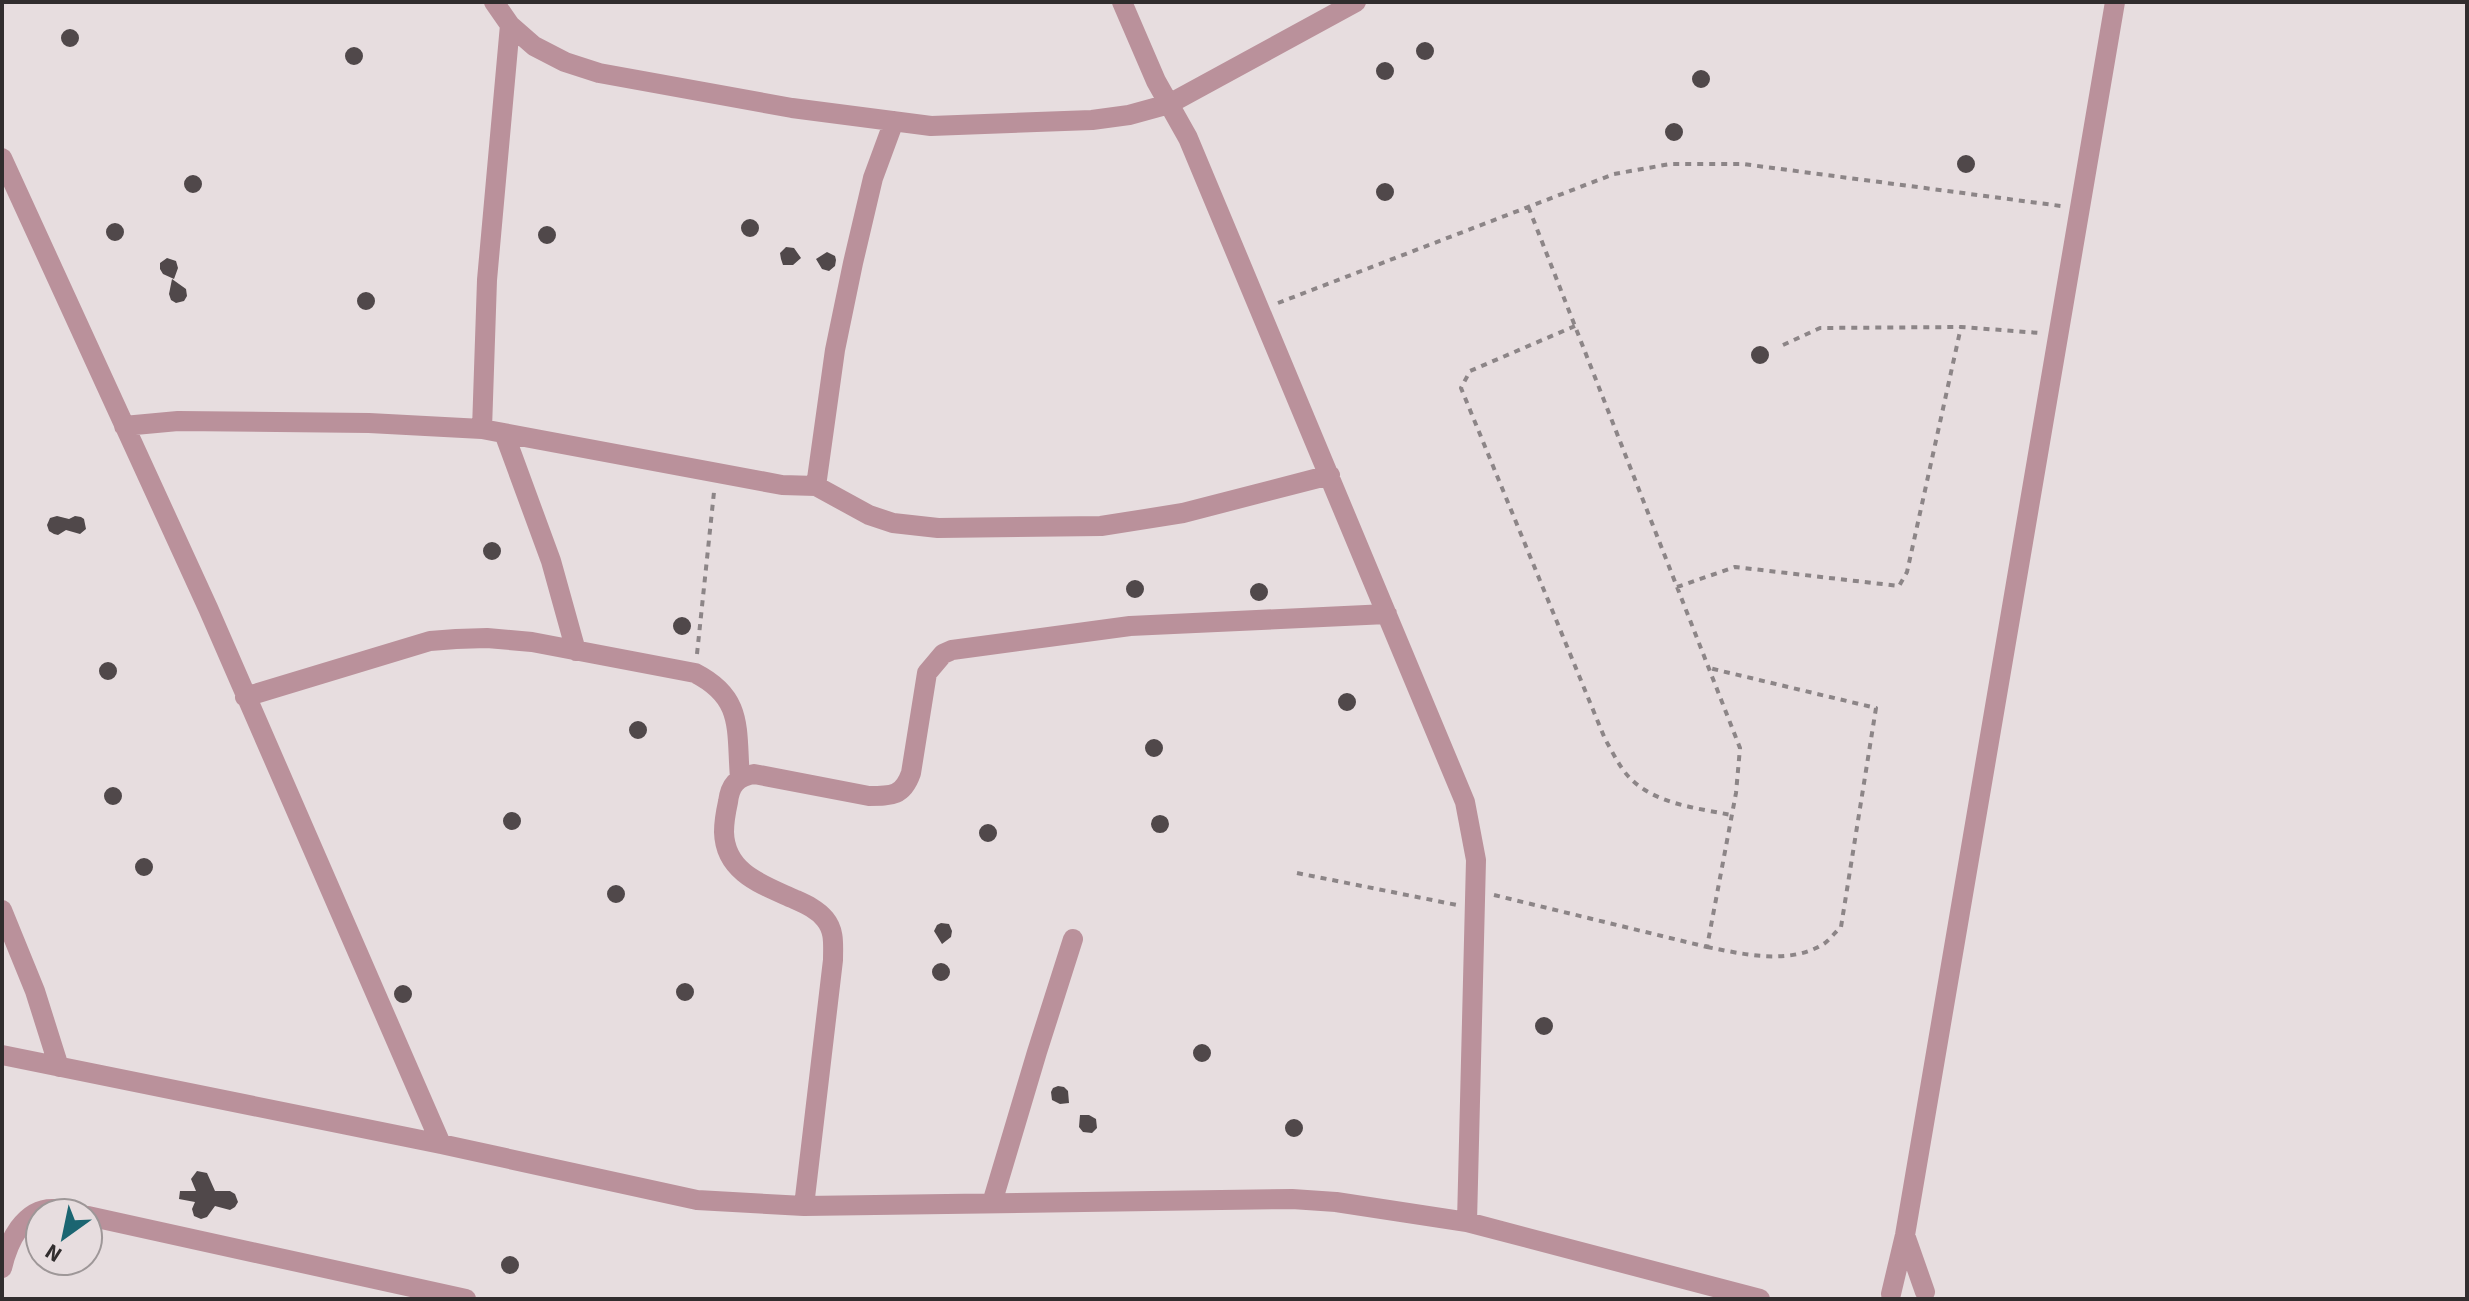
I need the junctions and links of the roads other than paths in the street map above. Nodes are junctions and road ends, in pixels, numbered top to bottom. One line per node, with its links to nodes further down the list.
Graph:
1 (494, 2): 6 (street)
2 (1122, 2): 7 (street)
3 (1356, 2): 5 (street)
4 (2115, 2): 29 (street)
5 (1335, 7): 7 (street)
6 (510, 25): 8 (street); 11 (street)
7 (1169, 104): 8 (street); 13 (street)
8 (894, 121): 14 (street)
9 (2, 158): 10 (street)
10 (124, 426): 11 (street); 17 (street)
11 (482, 429): 12 (street)
12 (504, 433): 14 (street); 16 (street)
13 (1330, 475): 14 (street); 15 (street)
14 (816, 486)
15 (1387, 614): 18 (street); 27 (street)
16 (576, 651): 17 (street); 18 (street)
17 (245, 697): 23 (street)
18 (740, 778): 25 (street)
19 (2, 910): 22 (street)
20 (1073, 939): 24 (street)
21 (2, 1055): 22 (street)
22 (59, 1067): 23 (street)
23 (441, 1144): 25 (street)
24 (992, 1203): 25 (street); 27 (street)
25 (804, 1206)
26 (104, 1220): 33 (street)
27 (1467, 1222): 34 (street)
28 (24, 1224): 30 (street)
29 (1905, 1235): 31 (street); 32 (street)
30 (2, 1268)
31 (1889, 1297): 32 (street)
32 (1933, 1297)
33 (466, 1299)
34 (1760, 1299)

